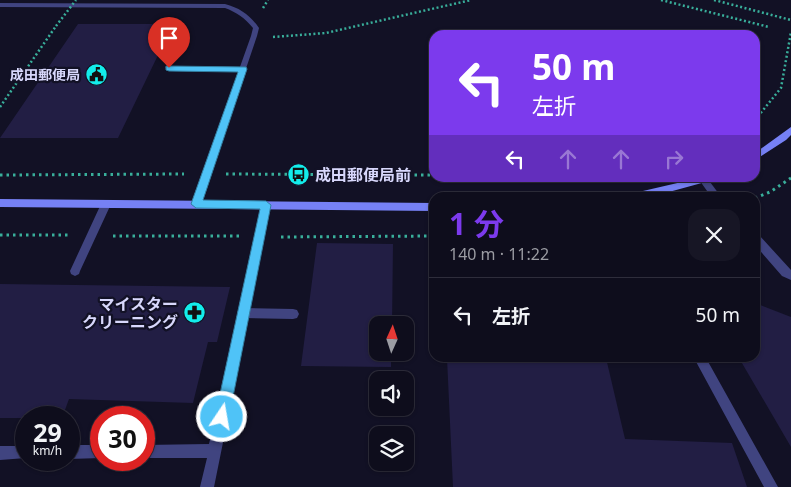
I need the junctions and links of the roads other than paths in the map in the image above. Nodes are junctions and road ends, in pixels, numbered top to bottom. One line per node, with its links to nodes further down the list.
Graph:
1 (0, 5): 3 (street)
2 (169, 68): 3 (street)
3 (243, 69): 10 (street)
4 (791, 130): 5 (street)
5 (760, 154)
6 (691, 182): 7 (street)
7 (653, 192)
8 (0, 204): 9 (street)
9 (106, 204): 10 (street); 14 (street)
10 (196, 204): 11 (street)
11 (266, 205): 12 (street); 16 (street)
12 (429, 207)
13 (760, 244): 15 (street)
14 (75, 271)
15 (791, 275)
16 (243, 314): 17 (street); 20 (street)
17 (293, 314)
18 (702, 362): 24 (street)
19 (155, 451): 20 (street)
20 (215, 451): 23 (street)
21 (0, 452): 22 (street)
22 (15, 452)
23 (207, 487)
24 (772, 487)

